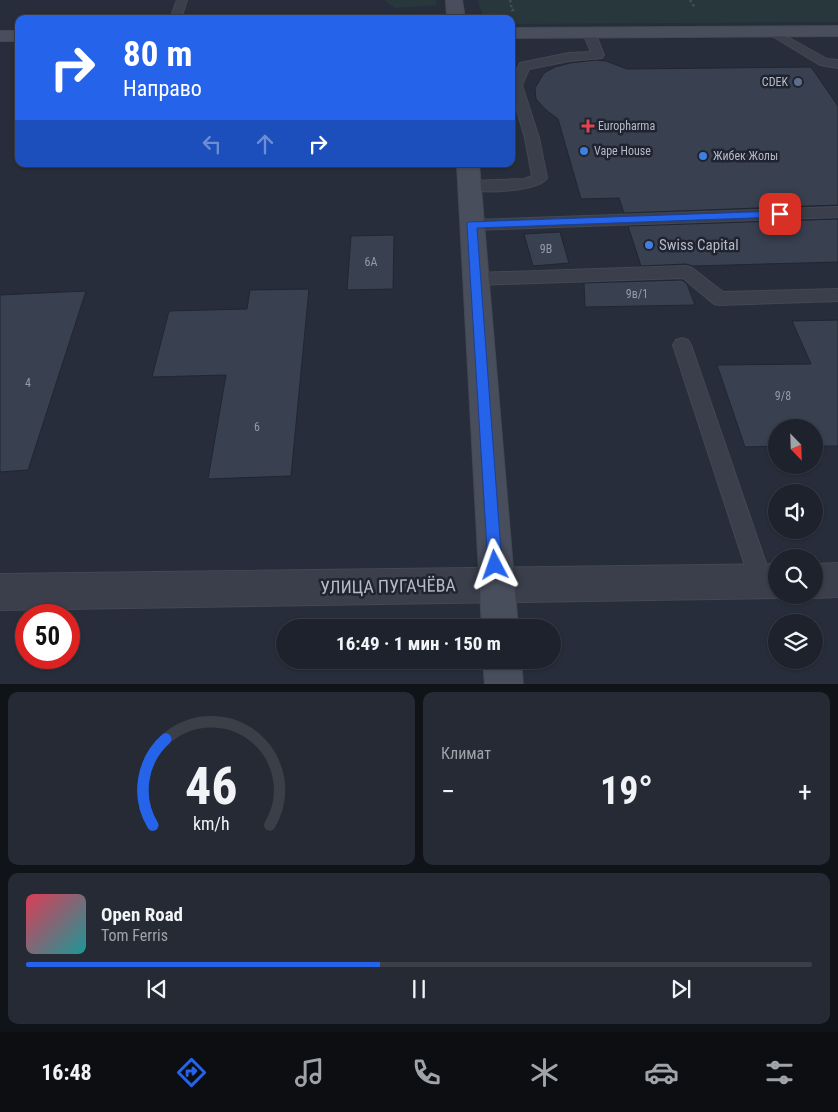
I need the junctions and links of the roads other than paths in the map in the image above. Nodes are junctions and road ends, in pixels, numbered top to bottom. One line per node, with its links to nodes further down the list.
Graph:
1 (182, 0): 3 (lane)
2 (454, 0): 4 (main road)
3 (176, 15)
4 (456, 15)
5 (838, 31): 6 (main road)
6 (773, 32): 8 (main road); 11 (lane)
7 (515, 33): 8 (main road)
8 (589, 33): 12 (lane)
9 (0, 36): 10 (main road)
10 (15, 36)
11 (838, 64)
12 (469, 175): 14 (main road)
13 (838, 212): 14 (lane)
14 (472, 225): 15 (main road)
15 (475, 279): 16 (lane); 22 (main road)
16 (838, 295)
17 (682, 345): 18 (lane)
18 (768, 578)
19 (838, 580): 21 (street)
20 (768, 581): 22 (street, УЛИЦА ПУГАЧЁВА)
21 (823, 581)
22 (496, 584): 23 (street, УЛИЦА ПУГАЧЁВА); 24 (main road)
23 (0, 592)
24 (499, 619)
25 (503, 669): 26 (main road)
26 (504, 684)

